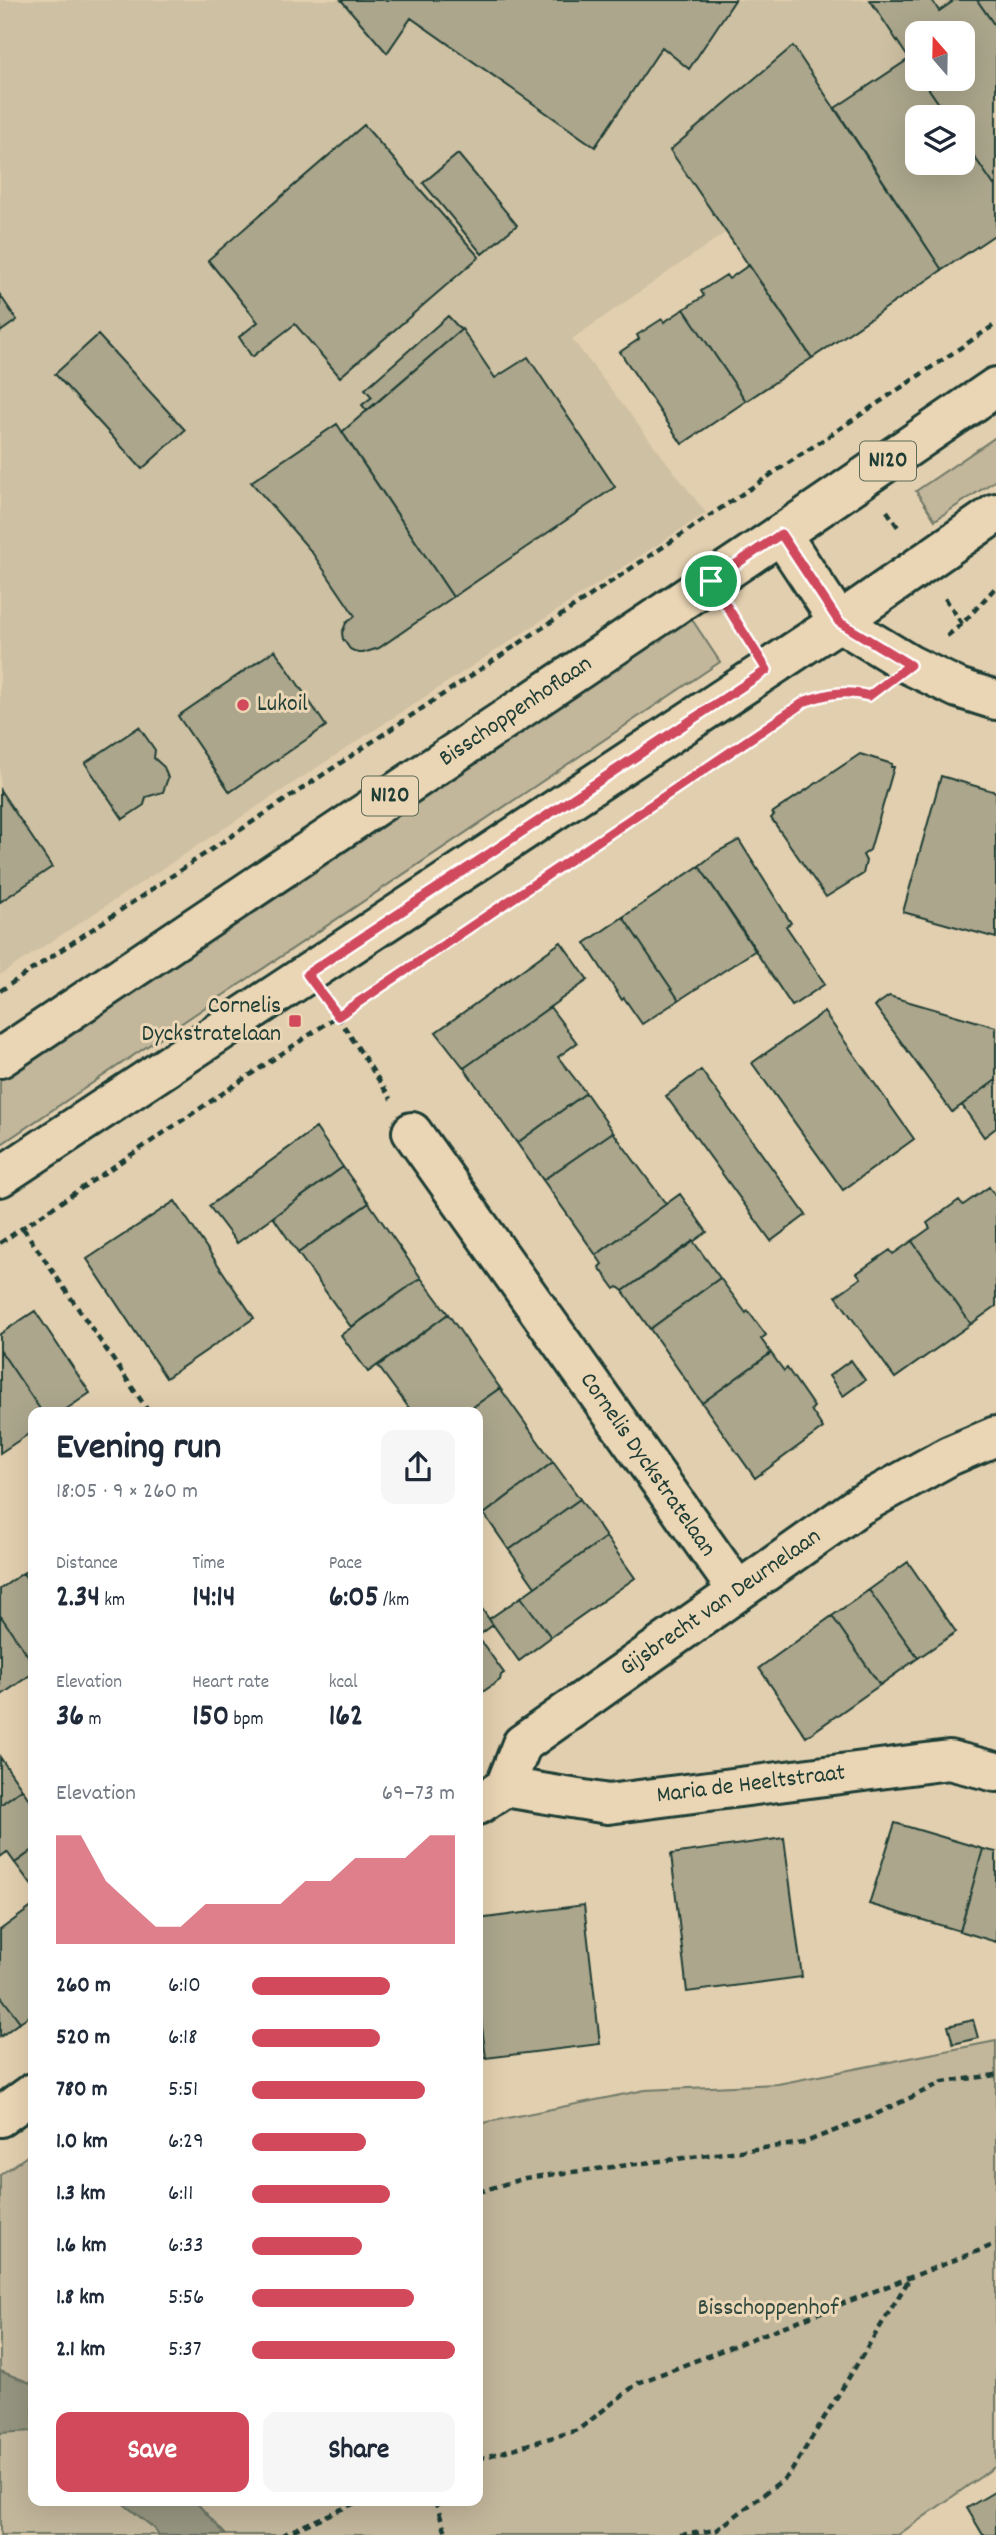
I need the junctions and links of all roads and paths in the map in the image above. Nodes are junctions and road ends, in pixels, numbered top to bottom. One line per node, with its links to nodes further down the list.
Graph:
1 (996, 324): 4 (path)
2 (996, 387): 5 (main road, Bisschoppenhoflaan / N120)
3 (996, 513): 8 (main road)
4 (682, 534): 6 (path); 14 (path)
5 (781, 534): 6 (main road, Bisschoppenhoflaan / N120); 8 (main road)
6 (711, 581): 10 (path); 16 (main road, Bisschoppenhoflaan / N120)
7 (996, 587): 9 (path)
8 (839, 622): 9 (main road); 10 (main road)
9 (910, 665): 11 (main road); 12 (path)
10 (767, 670): 12 (path); 13 (main road)
11 (996, 700)
12 (793, 709): 15 (path)
13 (307, 974): 15 (path); 18 (main road)
14 (0, 991)
15 (338, 1016): 17 (path); 19 (path)
16 (0, 1058)
17 (412, 1132): 23 (main road, Cornelis Dyckstratelaan)
18 (0, 1177)
19 (23, 1227): 20 (path); 21 (path)
20 (0, 1243)
21 (146, 1407)
22 (996, 1436): 23 (main road, Gijsbrecht van Deurnelaan)
23 (738, 1591): 25 (main road, Gijsbrecht van Deurnelaan)
24 (996, 1773): 25 (main road, Maria de Heeltstraat)
25 (491, 1796)
26 (996, 2075): 29 (path)
27 (28, 2097): 28 (main road)
28 (0, 2117)
29 (483, 2191)
30 (996, 2244): 31 (path)
31 (911, 2277): 32 (path); 37 (path)
32 (483, 2458)
33 (349, 2506): 35 (path)
34 (437, 2506): 36 (path)
35 (282, 2535)
36 (447, 2535)
37 (680, 2535)

